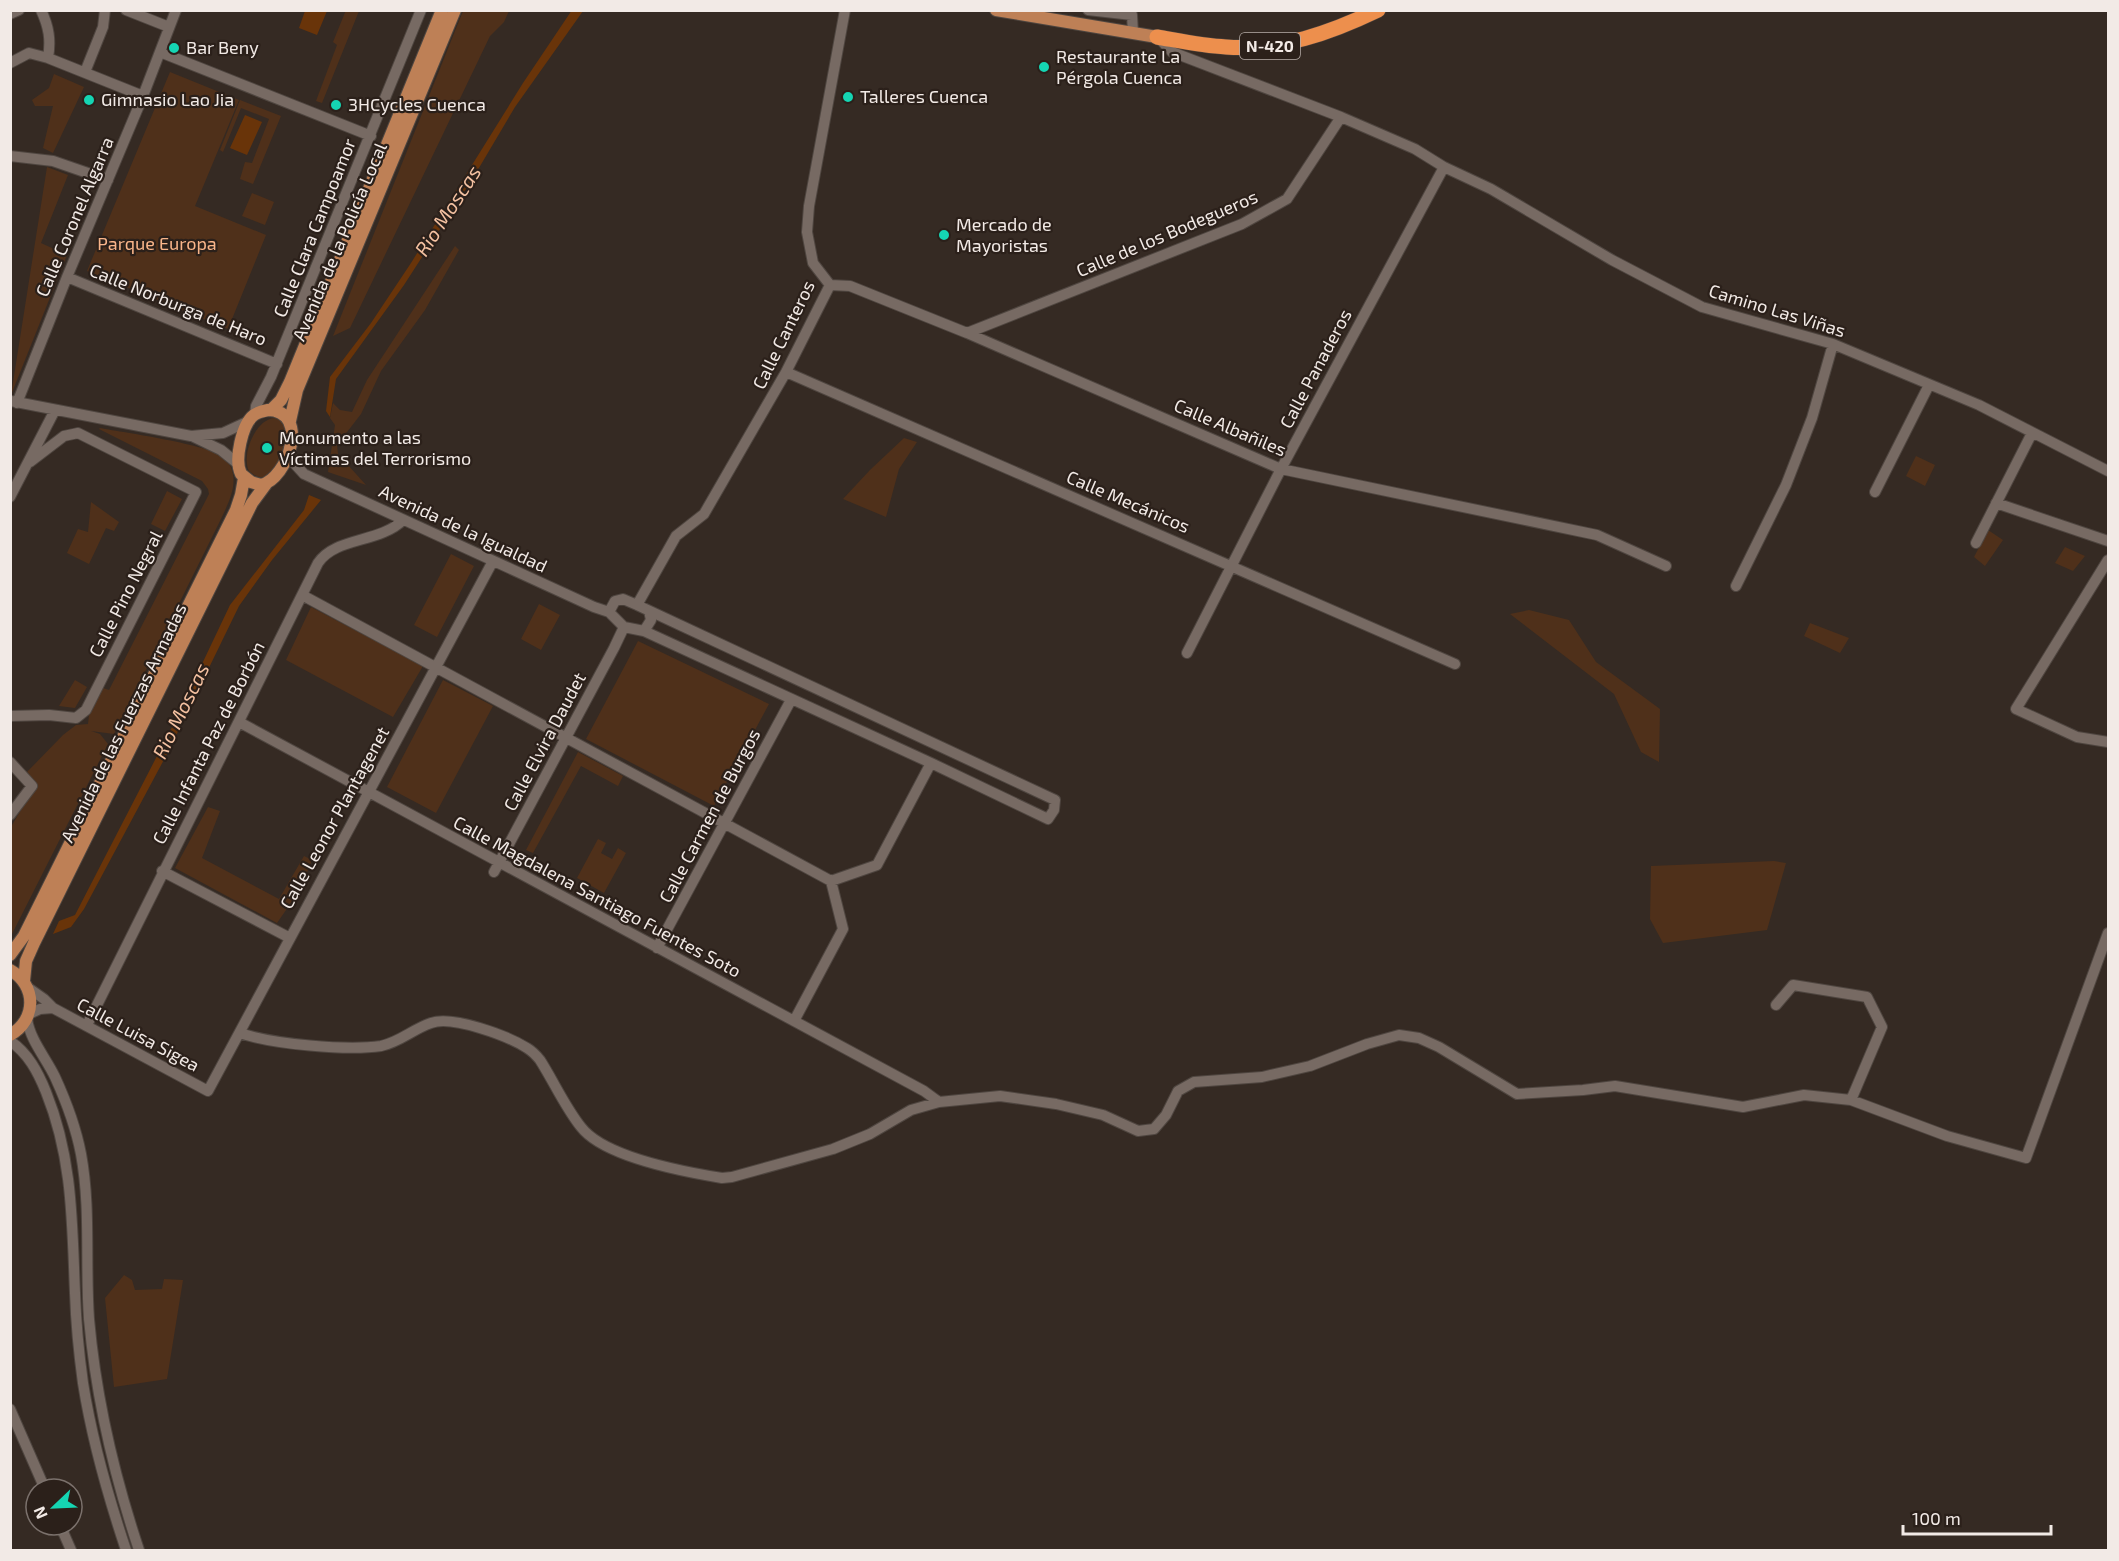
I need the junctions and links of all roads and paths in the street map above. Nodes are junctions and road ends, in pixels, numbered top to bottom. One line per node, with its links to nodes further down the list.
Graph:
1 (19, 10): 13 (street)
2 (41, 10): 19 (street)
3 (105, 10): 21 (street)
4 (126, 10): 15 (street)
5 (176, 10): 15 (street, Calle Coronel Algarra)
6 (428, 10): 14 (street, Calle Clara Campoamor)
7 (442, 10): 36 (main road, Avenida de la Policía Local)
8 (455, 10): 40 (main road, Avenida de la Policía Local)
9 (844, 10): 29 (street, Calle Canteros)
10 (996, 10): 16 (main road)
11 (1088, 10): 16 (street)
12 (1378, 10): 17 (highway, N-420)
13 (10, 14)
14 (419, 15): 24 (street, Calle Clara Campoamor)
15 (169, 27): 18 (street, Calle Coronel Algarra)
16 (1133, 33): 17 (main road)
17 (1157, 37): 23 (street, Camino Las Viñas)
18 (160, 52): 22 (street, Calle Coronel Algarra); 24 (street)
19 (48, 58): 20 (street); 21 (street)
20 (10, 63)
21 (85, 72): 22 (street)
22 (143, 96): 27 (street, Calle Coronel Algarra)
23 (1341, 117): 26 (street, Camino Las Viñas); 30 (street, Calle de los Bodegueros)
24 (371, 136): 32 (street, Calle Clara Campoamor)
25 (10, 156): 27 (street)
26 (1444, 167): 31 (street, Camino Las Viñas); 47 (street, Calle Panaderos)
27 (108, 180): 28 (street, Calle Coronel Algarra)
28 (67, 277): 32 (street, Calle Norburga de Haro); 35 (street, Calle Coronel Algarra)
29 (830, 285): 30 (street, Calle Albañiles); 33 (street, Calle Canteros)
30 (967, 333): 47 (street, Calle Albañiles)
31 (1833, 344): 34 (street, Camino Las Viñas); 62 (street)
32 (277, 364): 39 (street, Calle Clara Campoamor)
33 (786, 372): 60 (street, Calle Mecánicos); 64 (street, Calle Canteros)
34 (1929, 385): 42 (street, Camino Las Viñas); 52 (street)
35 (14, 402): 37 (street)
36 (271, 410): 39 (main road); 40 (main road)
37 (55, 411): 38 (street); 46 (street)
38 (83, 416): 41 (street); 43 (street)
39 (252, 418): 43 (street); 45 (main road)
40 (290, 421): 44 (main road)
41 (78, 433): 46 (street); 73 (street, Calle Pino Negral)
42 (2032, 433): 48 (street, Camino Las Viñas); 54 (street)
43 (191, 436): 45 (street)
44 (289, 448): 49 (street); 51 (main road)
45 (237, 463): 50 (main road)
46 (27, 465): 53 (street)
47 (1281, 469): 60 (street, Calle Panaderos); 61 (street, Calle Albañiles)
48 (2109, 471)
49 (304, 474): 51 (street); 55 (street, Avenida de la Igualdad)
50 (244, 478): 51 (main road); 88 (main road, Avenida de las Fuerzas Armadas)
51 (270, 481): 90 (main road, Avenida de las Fuerzas Armadas)
52 (1875, 492)
53 (10, 497)
54 (1996, 503): 56 (street); 57 (street)
55 (403, 520): 59 (street, Avenida de la Igualdad); 63 (street, Calle Infanta Paz de Borbón)
56 (2109, 541)
57 (1976, 543)
58 (2109, 560): 76 (street)
59 (493, 561): 66 (street, Avenida de la Igualdad); 71 (street, Calle Leonor Plantagenet)
60 (1231, 565): 69 (street, Calle Panaderos); 70 (street, Calle Mecánicos)
61 (1666, 566)
62 (1736, 586)
63 (302, 595): 71 (street); 74 (street, Calle Infanta Paz de Borbón)
64 (638, 605): 65 (street); 66 (street)
65 (649, 611): 68 (street); 78 (street)
66 (609, 612): 67 (street)
67 (624, 627): 68 (street); 75 (street, Calle Elvira Daudet)
68 (644, 631): 72 (street)
69 (1187, 653)
70 (1455, 664)
71 (436, 668): 75 (street); 79 (street, Calle Leonor Plantagenet)
72 (791, 700): 78 (street); 81 (street, Calle Carmen de Burgos)
73 (10, 716)
74 (239, 722): 79 (street, Calle Magdalena Santiago Fuentes Soto); 83 (street, Calle Infanta Paz de Borbón)
75 (566, 738): 81 (street); 82 (street, Calle Elvira Daudet)
76 (2109, 742)
77 (10, 762): 80 (street)
78 (931, 763): 84 (street)
79 (368, 792): 82 (street, Calle Magdalena Santiago Fuentes Soto); 86 (street, Calle Leonor Plantagenet)
80 (10, 815)
81 (725, 823): 84 (street); 87 (street, Calle Carmen de Burgos)
82 (496, 867): 87 (street, Calle Magdalena Santiago Fuentes Soto)
83 (162, 872): 86 (street); 95 (street, Calle Infanta Paz de Borbón)
84 (831, 881): 94 (street)
85 (2109, 933): 100 (street)
86 (290, 938): 96 (street, Calle Leonor Plantagenet)
87 (657, 948): 94 (street, Calle Magdalena Santiago Fuentes Soto)
88 (10, 955)
89 (10, 970): 90 (main road)
90 (26, 984): 92 (street, Calle Luisa Sigea); 93 (main road, Avenida de las Fuerzas Armadas)
91 (1776, 1005): 100 (street)
92 (53, 1008): 93 (street, Calle Luisa Sigea); 95 (street, Calle Luisa Sigea)
93 (28, 1017): 97 (main road); 107 (street)
94 (794, 1021): 101 (street, Calle Magdalena Santiago Fuentes Soto)
95 (87, 1025): 99 (street, Calle Luisa Sigea)
96 (240, 1033): 99 (street, Calle Leonor Plantagenet); 101 (street)
97 (10, 1035)
98 (10, 1041): 106 (street)
99 (208, 1091)
100 (1851, 1100): 101 (street)
101 (939, 1102)
102 (10, 1409): 103 (street)
103 (40, 1477)
104 (65, 1537): 105 (street)
105 (71, 1551)
106 (126, 1551)
107 (139, 1551)

